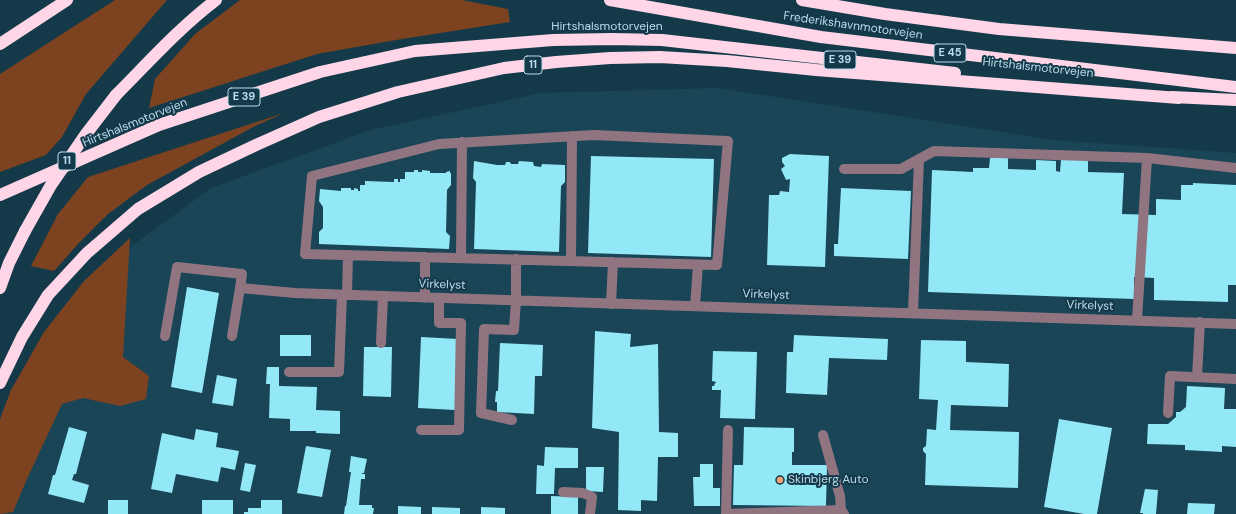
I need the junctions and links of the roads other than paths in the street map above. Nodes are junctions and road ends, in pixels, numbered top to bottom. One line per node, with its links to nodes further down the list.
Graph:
1 (67, 0): 5 (highway)
2 (216, 0): 24 (highway, 11, bridge)
3 (610, 0): 7 (highway, Frederikshavnmotorvejen / E 45)
4 (802, 0): 6 (highway, Frederikshavnmotorvejen)
5 (0, 44)
6 (1236, 48)
7 (1236, 87)
8 (1179, 98): 9 (highway, Hirtshalsmotorvejen / E 39); 16 (highway, Hirtshalsmotorvejen / E 39); 43 (highway, 11)
9 (1236, 100)
10 (572, 136): 11 (street); 21 (street); 23 (street)
11 (462, 142): 17 (street); 19 (street)
12 (1147, 158): 13 (street); 14 (street); 34 (street)
13 (919, 159): 15 (street); 33 (street)
14 (1236, 168)
15 (844, 169)
16 (0, 195)
17 (348, 255): 18 (street); 26 (street)
18 (425, 257): 19 (street); 28 (street)
19 (462, 258): 20 (street)
20 (516, 259): 21 (street); 30 (street)
21 (571, 261): 22 (street)
22 (613, 262): 23 (street); 31 (street)
23 (698, 264): 32 (street)
24 (0, 288)
25 (240, 288): 26 (street, Virkelyst); 37 (street); 38 (street)
26 (345, 295): 27 (street, Virkelyst); 40 (street)
27 (383, 296): 28 (street, Virkelyst); 39 (street)
28 (425, 298): 29 (street, Virkelyst)
29 (439, 298): 30 (street, Virkelyst); 46 (street)
30 (516, 300): 31 (street, Virkelyst); 45 (street)
31 (611, 304): 32 (street, Virkelyst)
32 (694, 306): 33 (street, Virkelyst)
33 (913, 313): 34 (street, Virkelyst)
34 (1137, 320): 35 (street, Virkelyst)
35 (1200, 322): 36 (street, Virkelyst); 41 (street)
36 (1236, 324)
37 (165, 336)
38 (232, 336)
39 (381, 343)
40 (289, 372)
41 (1197, 377): 42 (street); 44 (street)
42 (1236, 379)
43 (0, 383)
44 (1168, 412)
45 (512, 420)
46 (421, 430)
47 (728, 430): 52 (street)
48 (823, 435): 50 (street)
49 (563, 492): 51 (street)
50 (843, 512): 52 (street)
51 (590, 514)
52 (726, 514)

